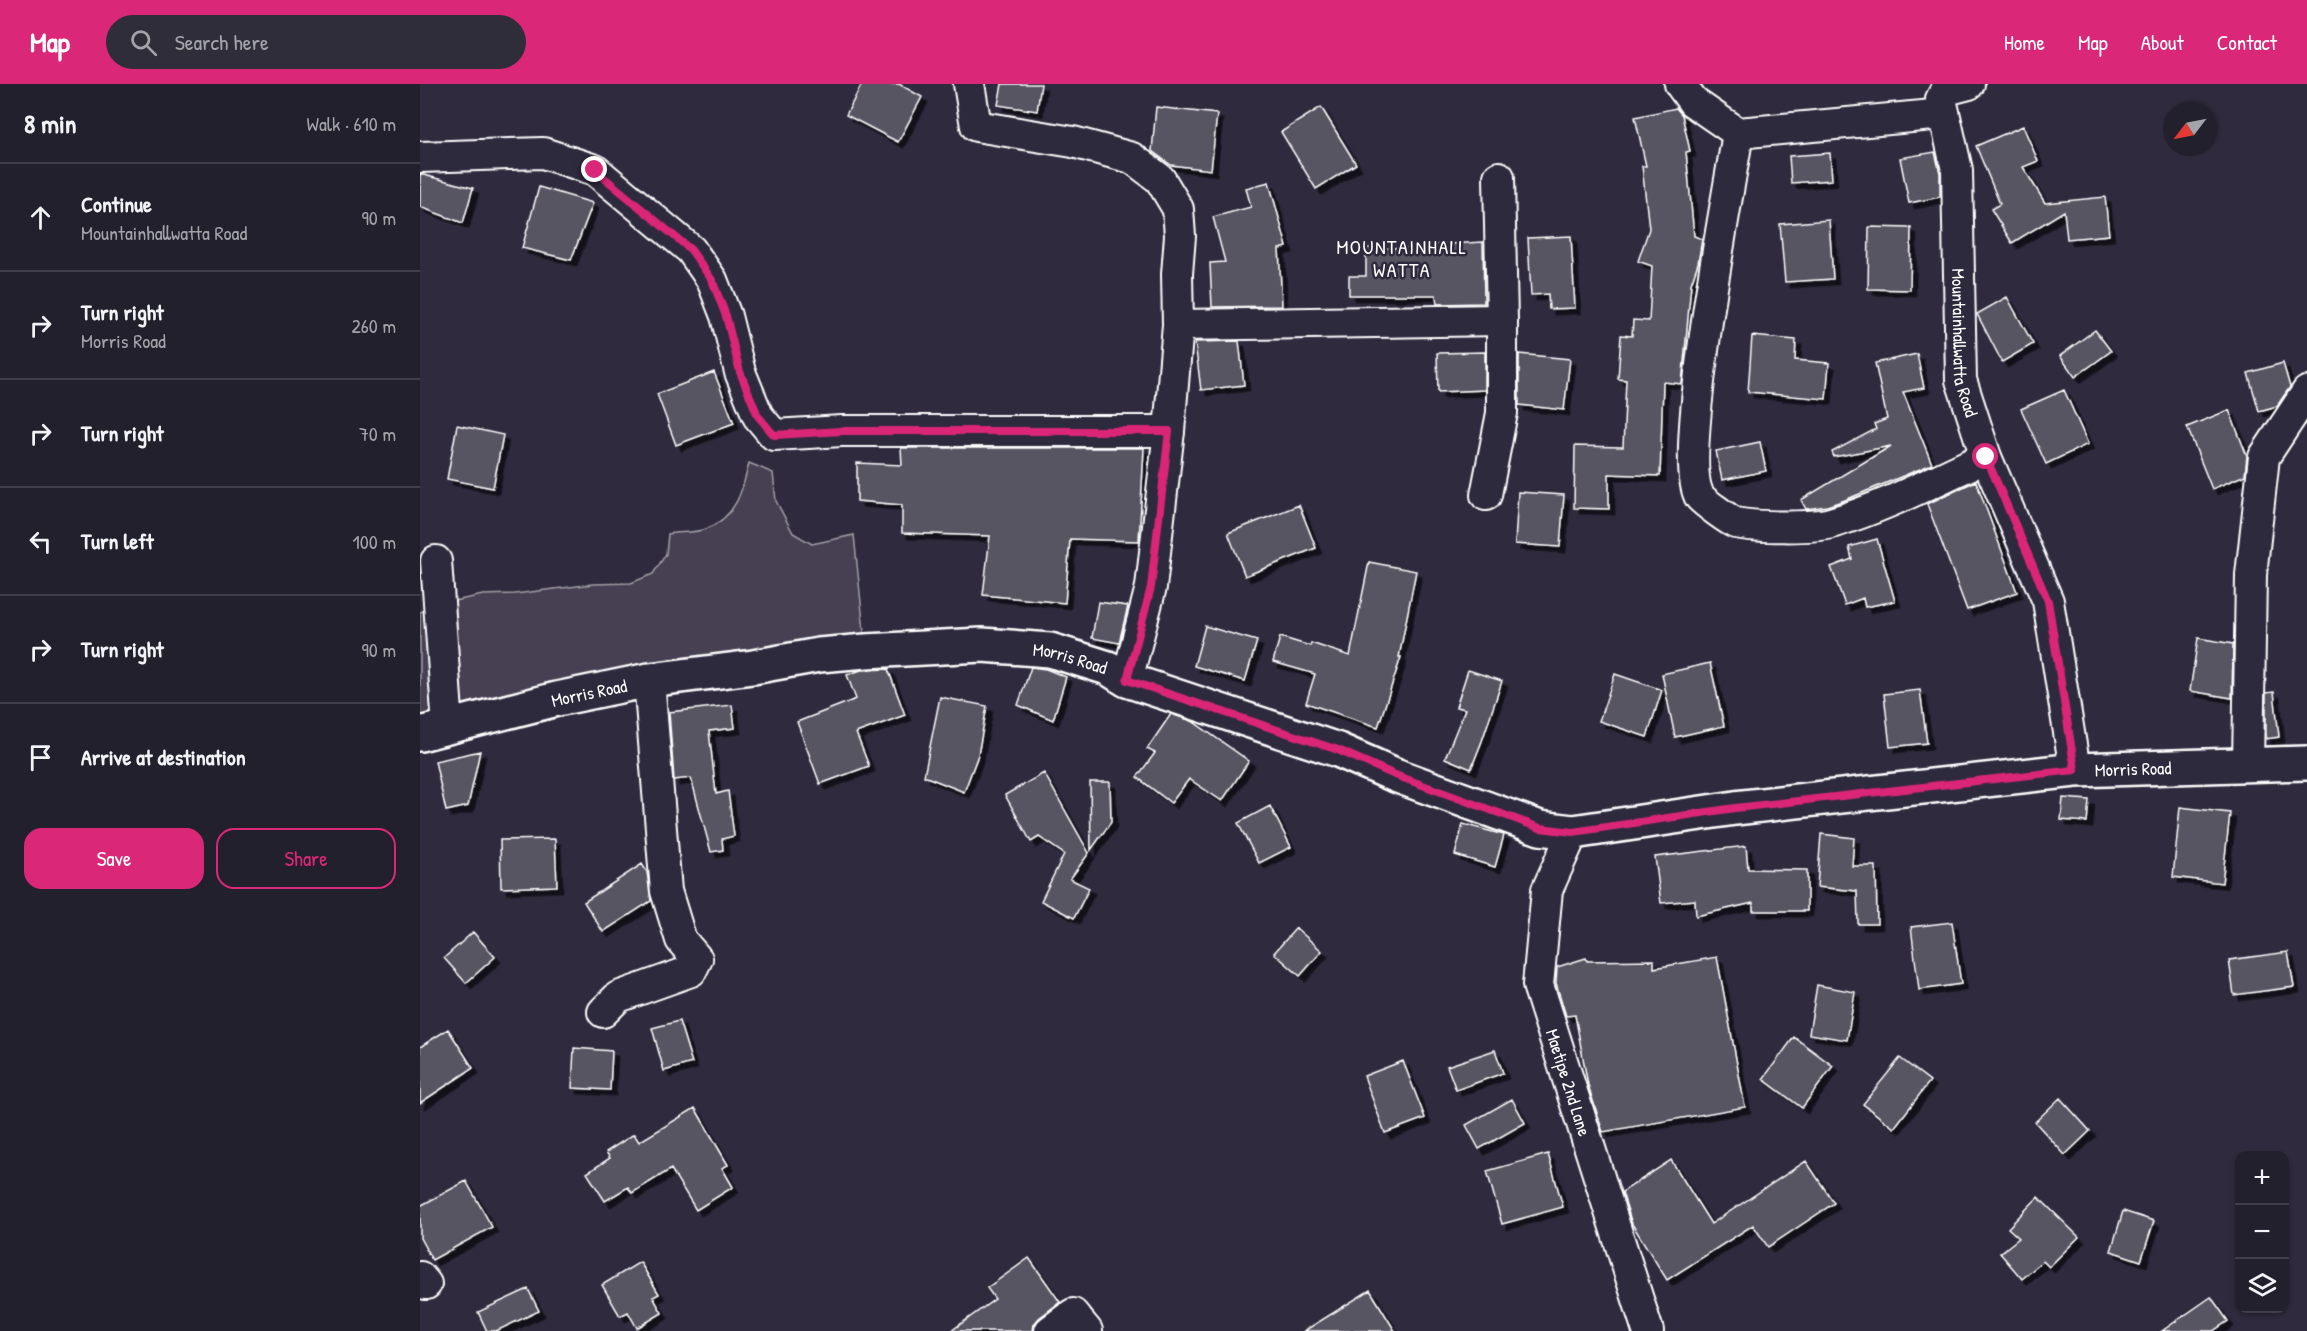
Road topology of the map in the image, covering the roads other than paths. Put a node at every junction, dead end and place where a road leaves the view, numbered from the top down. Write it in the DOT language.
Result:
graph roads {
  1 [pos="969,84"];
  2 [pos="1680,84"];
  3 [pos="1969,84"];
  4 [pos="1944,114"];
  5 [pos="1738,133"];
  6 [pos="420,157"];
  7 [pos="1499,177"];
  8 [pos="1502,320"];
  9 [pos="1178,325"];
  10 [pos="2307,392"];
  11 [pos="1169,431"];
  12 [pos="1986,457"];
  13 [pos="1485,495"];
  14 [pos="436,561"];
  15 [pos="650,680"];
  16 [pos="1127,680"];
  17 [pos="434,731"];
  18 [pos="2307,763"];
  19 [pos="2248,765"];
  20 [pos="2075,770"];
  21 [pos="1573,832"];
  22 [pos="603,1012"];
  23 [pos="1050,1331"];
  24 [pos="1087,1331"];
  25 [pos="1648,1331"];
  1 -- 9 [label="street"];
  2 -- 5 [label="street"];
  3 -- 4 [label="street"];
  4 -- 5 [label="street"];
  4 -- 12 [label="street, Mountainhallwatta Road"];
  5 -- 12 [label="street"];
  6 -- 11 [label="street"];
  7 -- 8 [label="street"];
  8 -- 9 [label="street"];
  8 -- 13 [label="street"];
  9 -- 11 [label="street"];
  10 -- 19 [label="street"];
  11 -- 16 [label="street"];
  12 -- 20 [label="street, Mountainhallwatta Road"];
  14 -- 17 [label="street"];
  15 -- 16 [label="main road, Morris Road"];
  15 -- 17 [label="main road, Morris Road"];
  15 -- 22 [label="street"];
  16 -- 21 [label="main road, Morris Road"];
  18 -- 19 [label="main road, Morris Road"];
  19 -- 20 [label="main road, Morris Road"];
  20 -- 21 [label="main road, Morris Road"];
  21 -- 25 [label="street, Maetipe 2nd Lane"];
  23 -- 24 [label="street"];
}
